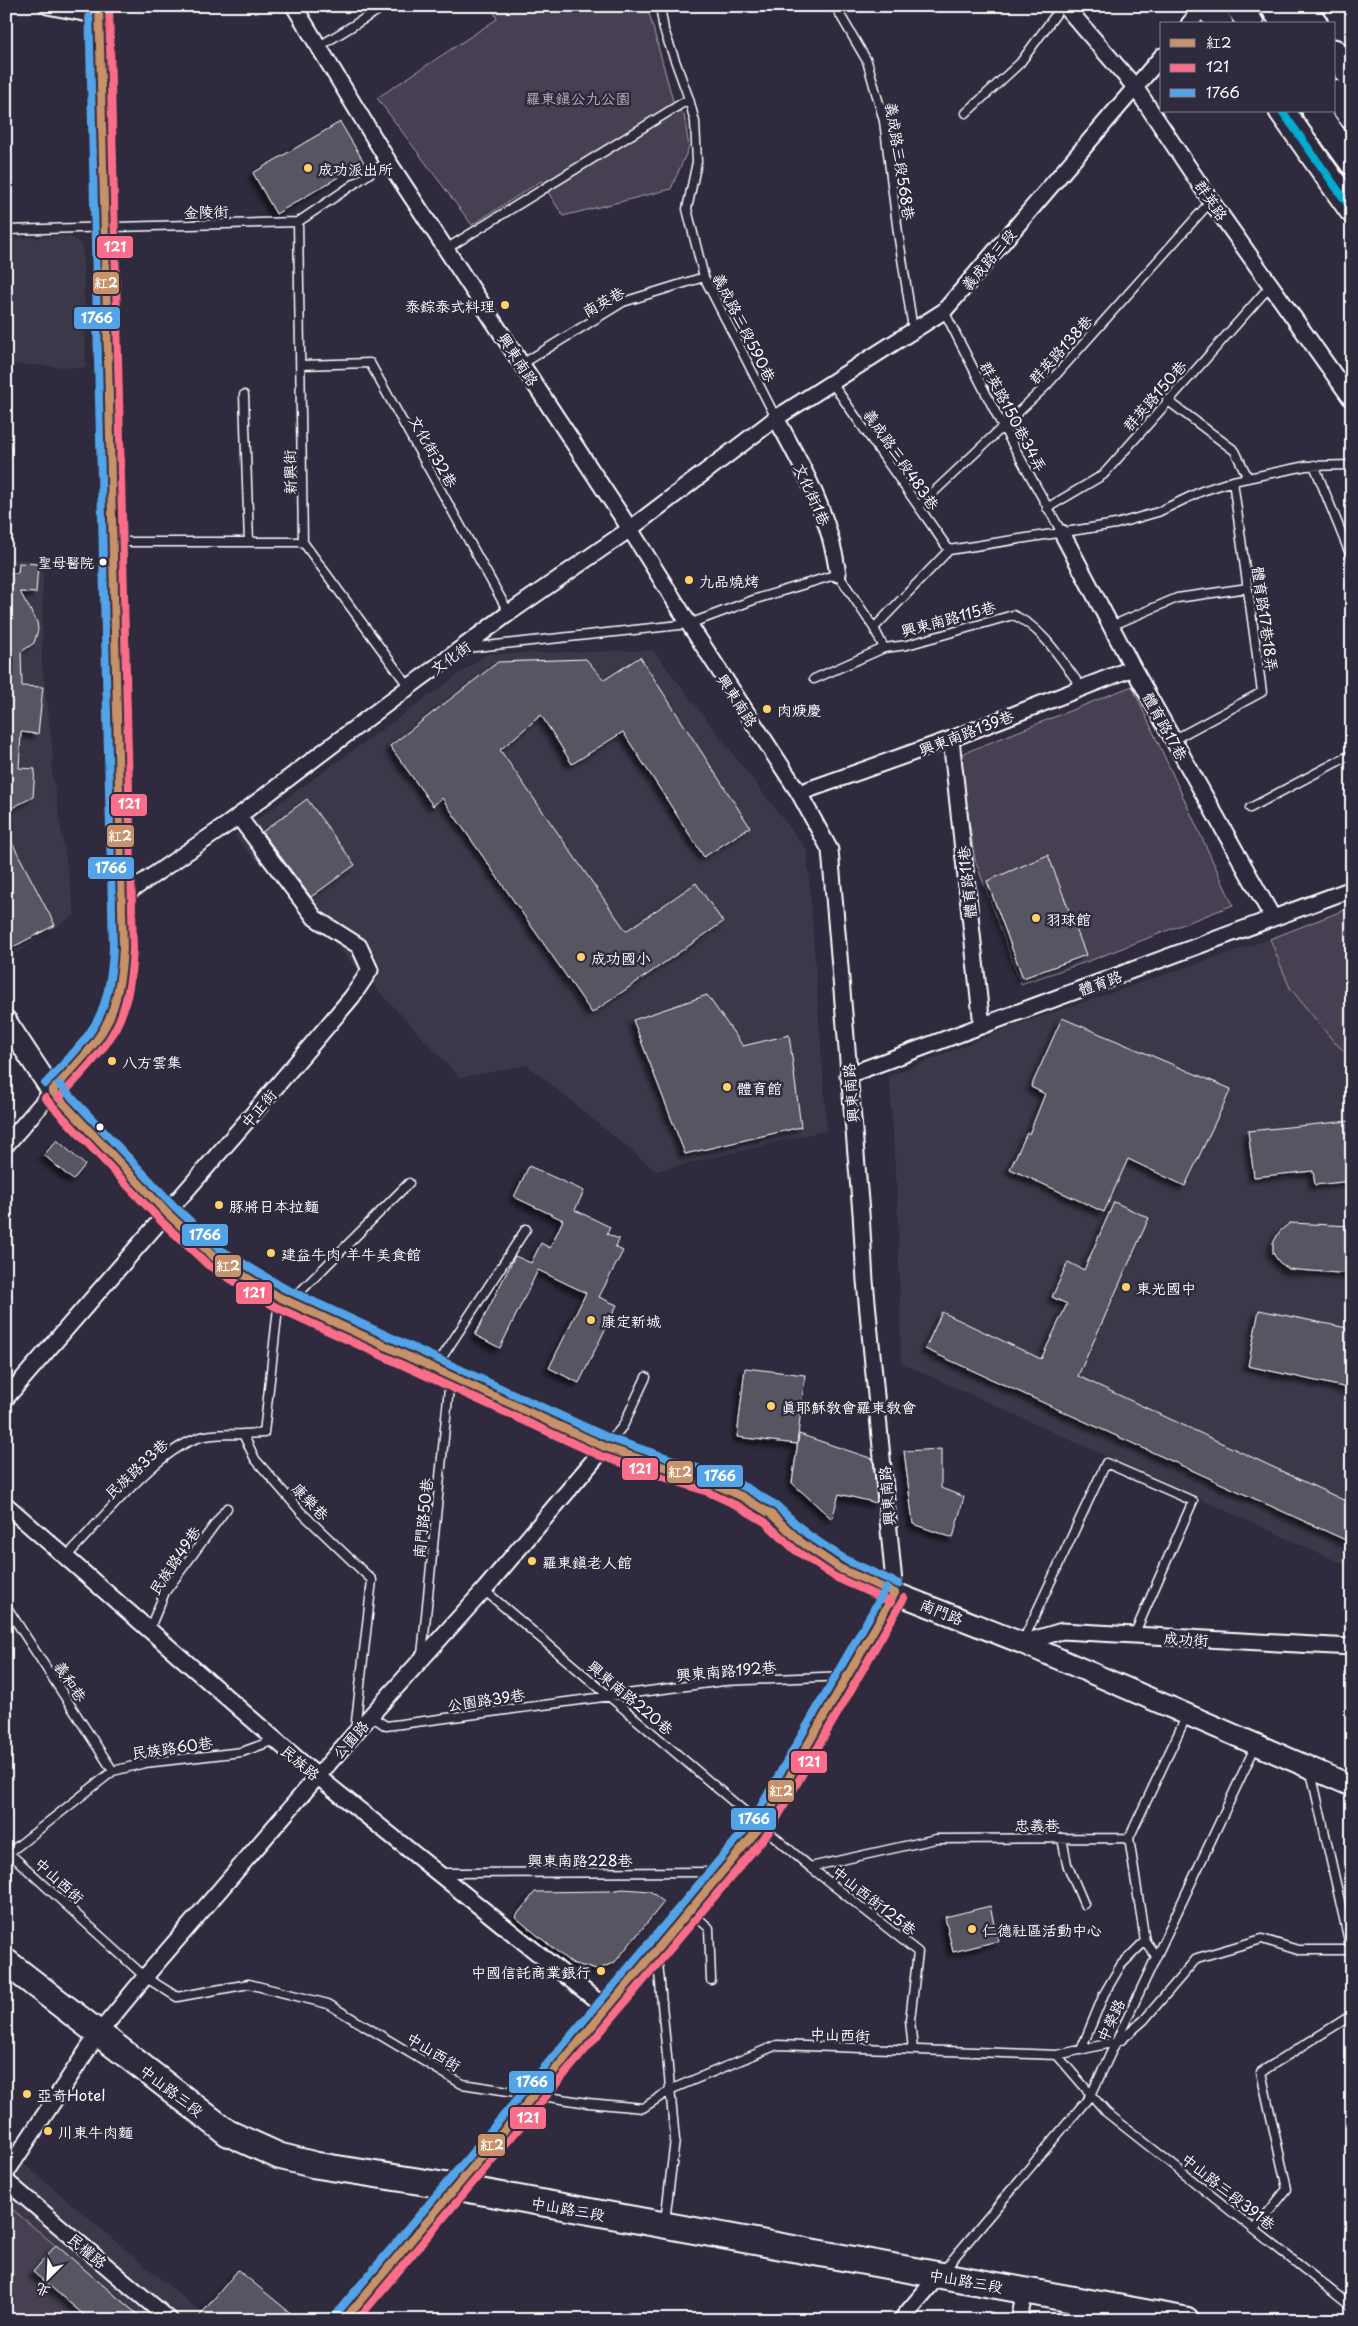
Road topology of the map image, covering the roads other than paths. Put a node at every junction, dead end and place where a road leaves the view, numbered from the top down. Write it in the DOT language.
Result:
graph roads {
  1 [pos="48,6"];
  2 [pos="294,6"];
  3 [pos="385,6"];
  4 [pos="660,6"];
  5 [pos="836,6"];
  6 [pos="1063,6"];
  7 [pos="1206,6"];
  8 [pos="1238,6"];
  9 [pos="1273,6"];
  10 [pos="1302,6"];
  11 [pos="99,11"];
  12 [pos="1191,22"];
  13 [pos="1218,22"];
  14 [pos="1250,22"];
  15 [pos="1284,22"];
  16 [pos="1314,22"];
  17 [pos="318,47"];
  18 [pos="1336,55"];
  19 [pos="1160,58"];
  20 [pos="1352,77"];
  21 [pos="1135,87"];
  22 [pos="1336,96"];
  23 [pos="689,99"];
  24 [pos="1283,112"];
  25 [pos="1316,112"];
  26 [pos="966,114"];
  27 [pos="1352,117"];
  28 [pos="388,161"];
  29 [pos="1352,162"];
  30 [pos="1211,201"];
  31 [pos="1352,210"];
  32 [pos="298,222"];
  33 [pos="107,228"];
  34 [pos="6,230"];
  35 [pos="446,249"];
  36 [pos="704,276"];
  37 [pos="1271,285"];
  38 [pos="944,311"];
  39 [pos="913,329"];
  40 [pos="522,364"];
  41 [pos="301,365"];
  42 [pos="832,383"];
  43 [pos="244,395"];
  44 [pos="1167,400"];
  45 [pos="1352,400"];
  46 [pos="776,418"];
  47 [pos="1003,427"];
  48 [pos="1314,465"];
  49 [pos="1352,466"];
  50 [pos="1248,478"];
  51 [pos="1233,481"];
  52 [pos="919,506"];
  53 [pos="1047,508"];
  54 [pos="630,529"];
  55 [pos="1062,533"];
  56 [pos="114,542"];
  57 [pos="249,542"];
  58 [pos="303,542"];
  59 [pos="949,550"];
  60 [pos="1352,559"];
  61 [pos="838,574"];
  62 [pos="1248,588"];
  63 [pos="509,613"];
  64 [pos="689,624"];
  65 [pos="1111,626"];
  66 [pos="874,628"];
  67 [pos="464,648"];
  68 [pos="884,648"];
  69 [pos="1133,668"];
  70 [pos="814,678"];
  71 [pos="409,687"];
  72 [pos="1082,688"];
  73 [pos="951,739"];
  74 [pos="1174,740"];
  75 [pos="1352,754"];
  76 [pos="799,794"];
  77 [pos="1250,808"];
  78 [pos="238,816"];
  79 [pos="1352,889"];
  80 [pos="124,896"];
  81 [pos="1273,918"];
  82 [pos="6,1021"];
  83 [pos="982,1026"];
  84 [pos="848,1075"];
  85 [pos="52,1091"];
  86 [pos="6,1145"];
  87 [pos="409,1183"];
  88 [pos="167,1213"];
  89 [pos="526,1230"];
  90 [pos="284,1299"];
  91 [pos="443,1372"];
  92 [pos="646,1377"];
  93 [pos="6,1398"];
  94 [pos="244,1434"];
  95 [pos="605,1447"];
  96 [pos="6,1505"];
  97 [pos="227,1508"];
  98 [pos="65,1558"];
  99 [pos="484,1590"];
  100 [pos="895,1593"];
  101 [pos="6,1606"];
  102 [pos="148,1630"];
  103 [pos="1134,1636"];
  104 [pos="1022,1643"];
  105 [pos="1352,1647"];
  106 [pos="421,1662"];
  107 [pos="846,1676"];
  108 [pos="608,1696"];
  109 [pos="1188,1714"];
  110 [pos="371,1716"];
  111 [pos="355,1733"];
  112 [pos="275,1740"];
  113 [pos="1257,1744"];
  114 [pos="1310,1766"];
  115 [pos="113,1771"];
  116 [pos="318,1776"];
  117 [pos="1352,1786"];
  118 [pos="761,1826"];
  119 [pos="1062,1838"];
  120 [pos="1129,1838"];
  121 [pos="8,1852"];
  122 [pos="810,1867"];
  123 [pos="721,1872"];
  124 [pos="438,1873"];
  125 [pos="1084,1904"];
  126 [pos="689,1910"];
  127 [pos="1145,1941"];
  128 [pos="656,1948"];
  129 [pos="1351,1950"];
  130 [pos="1156,1956"];
  131 [pos="6,1962"];
  132 [pos="145,1977"];
  133 [pos="711,1980"];
  134 [pos="606,2008"];
  135 [pos="1352,2015"];
  136 [pos="98,2034"];
  137 [pos="1114,2043"];
  138 [pos="913,2050"];
  139 [pos="1081,2050"];
  140 [pos="1057,2056"];
  141 [pos="672,2089"];
  142 [pos="532,2095"];
  143 [pos="1091,2095"];
  144 [pos="6,2173"];
  145 [pos="6,2181"];
  146 [pos="455,2187"];
  147 [pos="664,2225"];
  148 [pos="1255,2229"];
  149 [pos="939,2275"];
  150 [pos="1025,2290"];
  151 [pos="1352,2307"];
  152 [pos="170,2320"];
  153 [pos="344,2320"];
  154 [pos="901,2320"];
  155 [pos="1019,2320"];
  156 [pos="1186,2320"];
  1 -- 11 [label="street"];
  2 -- 17 [label="street, 興東南路"];
  3 -- 17 [label="lane"];
  4 -- 23 [label="lane, 義成路三段590巷"];
  5 -- 39 [label="lane, 義成路三段568巷"];
  6 -- 21 [label="street, 群英路"];
  6 -- 26 [label="lane"];
  7 -- 12 [label="street"];
  7 -- 13 [label="main road"];
  8 -- 14 [label="main road"];
  9 -- 15 [label="main road"];
  10 -- 16 [label="main road"];
  11 -- 33 [label="street"];
  17 -- 28 [label="street, 興東南路"];
  18 -- 20 [label="main road"];
  19 -- 21 [label="street, 義成路三段"];
  21 -- 30 [label="street, 群英路"];
  21 -- 38 [label="street, 義成路三段"];
  22 -- 27 [label="main road"];
  23 -- 35 [label="lane"];
  23 -- 36 [label="lane, 義成路三段590巷"];
  24 -- 31 [label="main road"];
  25 -- 29 [label="main road"];
  28 -- 32 [label="lane"];
  28 -- 35 [label="street, 興東南路"];
  30 -- 37 [label="street, 群英路"];
  30 -- 47 [label="lane, 群英路138巷"];
  32 -- 33 [label="lane, 金陵街"];
  32 -- 41 [label="lane, 新興街"];
  33 -- 34 [label="lane, 金陵街"];
  33 -- 56 [label="street"];
  35 -- 40 [label="street, 興東南路"];
  36 -- 40 [label="lane, 南英巷"];
  36 -- 46 [label="lane, 義成路三段590巷"];
  37 -- 44 [label="lane, 群英路150巷"];
  37 -- 45 [label="street, 群英路"];
  38 -- 39 [label="street, 義成路三段"];
  38 -- 47 [label="lane, 群英路150巷34弄"];
  39 -- 42 [label="street, 義成路三段"];
  40 -- 54 [label="street, 興東南路"];
  41 -- 58 [label="lane, 新興街"];
  41 -- 63 [label="lane, 文化街32巷"];
  42 -- 46 [label="street, 義成路三段"];
  42 -- 52 [label="lane, 義成路三段483巷"];
  43 -- 57 [label="lane"];
  44 -- 50 [label="lane"];
  44 -- 53 [label="lane, 群英路150巷"];
  46 -- 54 [label="street, 文化街"];
  46 -- 61 [label="street, 文化街1巷"];
  47 -- 52 [label="lane, 群英路138巷"];
  47 -- 53 [label="lane, 群英路150巷34弄"];
  48 -- 49 [label="lane"];
  48 -- 50 [label="lane"];
  48 -- 60 [label="lane"];
  50 -- 51 [label="lane"];
  51 -- 55 [label="lane"];
  51 -- 62 [label="lane, 體育路17巷18弄"];
  52 -- 59 [label="lane, 義成路三段483巷"];
  53 -- 55 [label="lane, 群英路150巷34弄"];
  54 -- 63 [label="street, 文化街"];
  54 -- 64 [label="street, 興東南路"];
  55 -- 59 [label="lane"];
  55 -- 65 [label="street, 體育路17巷"];
  56 -- 57 [label="lane"];
  56 -- 80 [label="street"];
  57 -- 58 [label="lane"];
  58 -- 71 [label="lane"];
  59 -- 66 [label="lane"];
  61 -- 64 [label="lane"];
  61 -- 66 [label="lane, 興東南路115巷"];
  62 -- 65 [label="lane"];
  62 -- 74 [label="lane, 體育路17巷18弄"];
  63 -- 67 [label="street, 文化街"];
  64 -- 67 [label="lane"];
  64 -- 76 [label="street, 興東南路"];
  65 -- 69 [label="street, 體育路17巷"];
  66 -- 68 [label="lane, 興東南路115巷"];
  67 -- 71 [label="street, 文化街"];
  68 -- 70 [label="lane"];
  68 -- 72 [label="lane, 興東南路115巷"];
  69 -- 72 [label="street, 興東南路139巷"];
  69 -- 74 [label="street, 體育路17巷"];
  71 -- 78 [label="street, 文化街"];
  72 -- 73 [label="street, 興東南路139巷"];
  73 -- 76 [label="street, 興東南路139巷"];
  73 -- 83 [label="street, 體育路11巷"];
  74 -- 81 [label="street, 體育路17巷"];
  75 -- 77 [label="lane"];
  76 -- 84 [label="street, 興東南路"];
  78 -- 80 [label="street, 文化街"];
  78 -- 88 [label="street, 中正街"];
  79 -- 81 [label="street, 體育路"];
  80 -- 85 [label="street"];
  81 -- 83 [label="street, 體育路"];
  82 -- 85 [label="street, 南門路"];
  83 -- 84 [label="street, 體育路"];
  84 -- 100 [label="street, 興東南路"];
  85 -- 86 [label="street"];
  85 -- 88 [label="street, 南門路"];
  87 -- 90 [label="lane"];
  88 -- 90 [label="street, 南門路"];
  88 -- 93 [label="street, 中正街"];
  89 -- 91 [label="lane"];
  90 -- 91 [label="street, 南門路"];
  90 -- 94 [label="lane"];
  91 -- 95 [label="street, 南門路"];
  91 -- 106 [label="lane, 南門路50巷"];
  92 -- 95 [label="lane"];
  94 -- 98 [label="lane, 民族路33巷"];
  94 -- 111 [label="lane, 康樂巷"];
  95 -- 99 [label="street, 公園路"];
  95 -- 100 [label="street, 南門路"];
  96 -- 98 [label="street, 民族路"];
  97 -- 102 [label="lane, 民族路49巷"];
  98 -- 102 [label="street, 民族路"];
  99 -- 106 [label="street, 公園路"];
  99 -- 108 [label="lane, 興東南路220巷"];
  100 -- 104 [label="street, 南門路"];
  100 -- 107 [label="street"];
  101 -- 115 [label="lane, 義和巷"];
  102 -- 112 [label="street, 民族路"];
  103 -- 104 [label="street, 成功街"];
  103 -- 104 [label="lane"];
  103 -- 105 [label="street, 成功街"];
  104 -- 109 [label="street, 南門路"];
  106 -- 110 [label="street, 公園路"];
  107 -- 108 [label="lane, 興東南路192巷"];
  107 -- 118 [label="street"];
  108 -- 110 [label="lane, 公園路39巷"];
  108 -- 118 [label="lane, 興東南路220巷"];
  109 -- 113 [label="street, 南門路"];
  109 -- 120 [label="lane"];
  110 -- 111 [label="street, 公園路"];
  111 -- 116 [label="street, 公園路"];
  112 -- 115 [label="lane, 民族路60巷"];
  112 -- 116 [label="street, 民族路"];
  113 -- 114 [label="street, 南門路"];
  113 -- 130 [label="lane, 中榮路"];
  114 -- 117 [label="street, 南門路"];
  114 -- 129 [label="lane"];
  115 -- 121 [label="lane, 民族路60巷"];
  116 -- 124 [label="street, 民族路"];
  116 -- 132 [label="street, 公園路"];
  118 -- 122 [label="lane, 中山西街125巷"];
  118 -- 123 [label="street"];
  119 -- 120 [label="lane, 忠義巷"];
  119 -- 122 [label="lane, 忠義巷"];
  119 -- 125 [label="lane"];
  120 -- 127 [label="lane"];
  121 -- 132 [label="lane, 中山西街"];
  122 -- 138 [label="lane, 中山西街125巷"];
  123 -- 124 [label="lane, 興東南路228巷"];
  123 -- 126 [label="street"];
  124 -- 134 [label="street, 民族路"];
  126 -- 128 [label="street"];
  126 -- 133 [label="lane"];
  127 -- 130 [label="lane"];
  127 -- 139 [label="lane"];
  128 -- 134 [label="street"];
  128 -- 141 [label="lane"];
  129 -- 137 [label="lane"];
  130 -- 137 [label="lane, 中榮路"];
  131 -- 136 [label="main road, 中山路三段"];
  132 -- 136 [label="street, 公園路"];
  132 -- 142 [label="lane, 中山西街"];
  134 -- 142 [label="street"];
  135 -- 148 [label="lane"];
  136 -- 144 [label="street, 公園路"];
  136 -- 146 [label="main road, 中山路三段"];
  137 -- 139 [label="lane, 中山西街"];
  137 -- 143 [label="lane, 中榮路"];
  138 -- 140 [label="lane, 中山西街"];
  138 -- 141 [label="lane, 中山西街"];
  139 -- 140 [label="lane, 中山西街"];
  140 -- 143 [label="lane"];
  141 -- 142 [label="lane, 中山西街"];
  141 -- 147 [label="lane"];
  142 -- 146 [label="street"];
  143 -- 148 [label="lane, 中山路三段391巷"];
  143 -- 149 [label="lane, 中榮路"];
  145 -- 152 [label="street, 民權路"];
  146 -- 147 [label="main road, 中山路三段"];
  146 -- 153 [label="street"];
  147 -- 149 [label="main road, 中山路三段"];
  148 -- 151 [label="lane, 中山路三段391巷"];
  149 -- 150 [label="main road, 中山路三段"];
  149 -- 154 [label="street"];
  150 -- 155 [label="street"];
  150 -- 156 [label="main road, 中山路三段"];
}
